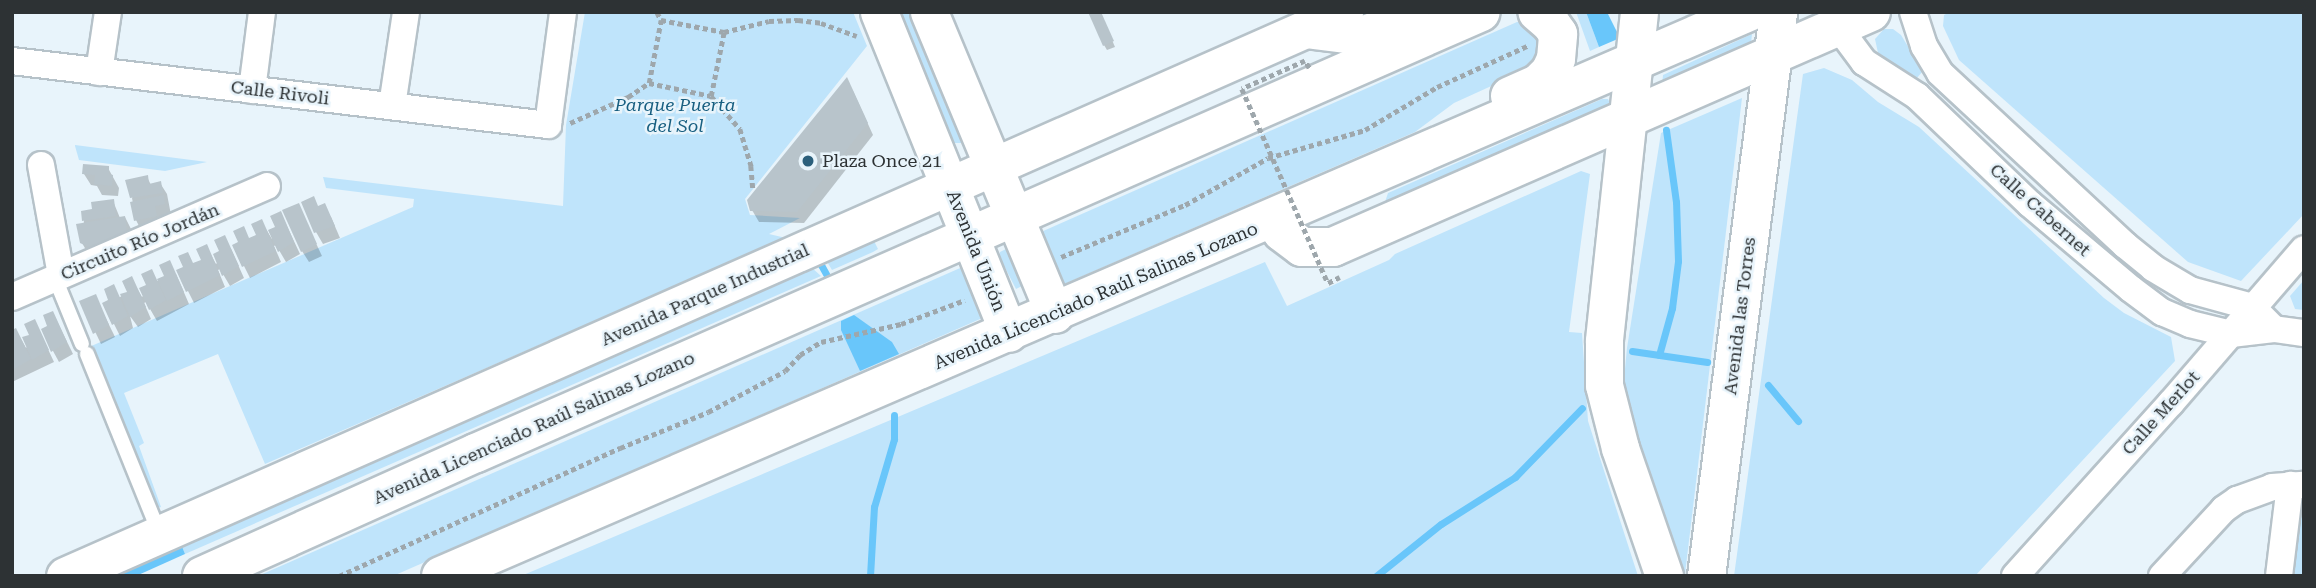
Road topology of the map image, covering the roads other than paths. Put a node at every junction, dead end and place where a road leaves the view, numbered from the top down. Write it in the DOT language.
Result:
graph roads {
  1 [pos="108,12"];
  2 [pos="262,12"];
  3 [pos="406,12"];
  4 [pos="563,12"];
  5 [pos="929,12"];
  6 [pos="1344,12"];
  7 [pos="1639,12"];
  8 [pos="1749,12"];
  9 [pos="1778,12"];
  10 [pos="1913,12"];
  11 [pos="1473,16"];
  12 [pos="1854,20"];
  13 [pos="871,25"];
  14 [pos="1307,29"];
  15 [pos="1532,29"];
  16 [pos="1773,56"];
  17 [pos="1636,60"];
  18 [pos="12,61"];
  19 [pos="99,72"];
  20 [pos="1940,73"];
  21 [pos="252,90"];
  22 [pos="1917,96"];
  23 [pos="392,106"];
  24 [pos="1630,118"];
  25 [pos="1409,161"];
  26 [pos="41,165"];
  27 [pos="995,167"];
  28 [pos="267,186"];
  29 [pos="950,187"];
  30 [pos="1015,216"];
  31 [pos="1274,220"];
  32 [pos="970,235"];
  33 [pos="2304,249"];
  34 [pos="58,276"];
  35 [pos="12,297"];
  36 [pos="2252,307"];
  37 [pos="1055,314"];
  38 [pos="2274,329"];
  39 [pos="1009,333"];
  40 [pos="2304,333"];
  41 [pos="2231,334"];
  42 [pos="2297,485"];
  43 [pos="160,537"];
  44 [pos="65,576"];
  45 [pos="202,576"];
  46 [pos="441,576"];
  47 [pos="1664,576"];
  48 [pos="1706,576"];
  49 [pos="2015,576"];
  50 [pos="2162,576"];
  51 [pos="2279,576"];
  1 -- 19 [label="street"];
  2 -- 21 [label="street"];
  3 -- 23 [label="street"];
  4 -- 23 [label="street, Calle Rivoli"];
  5 -- 27 [label="street"];
  6 -- 14 [label="street, Avenida Parque Industrial"];
  7 -- 17 [label="street"];
  8 -- 17 [label="main road, Avenida Licenciado Raúl Salinas Lozano"];
  9 -- 16 [label="street"];
  10 -- 20 [label="street, Calle Cabernet"];
  11 -- 14 [label="main road"];
  11 -- 30 [label="main road, Avenida Licenciado Raúl Salinas Lozano"];
  12 -- 16 [label="main road"];
  12 -- 22 [label="street, Calle Cabernet"];
  13 -- 29 [label="street, Avenida Unión"];
  14 -- 27 [label="street, Avenida Parque Industrial"];
  15 -- 25 [label="main road"];
  16 -- 24 [label="main road"];
  16 -- 48 [label="street, Avenida las Torres"];
  17 -- 24 [label="street"];
  17 -- 25 [label="main road, Avenida Licenciado Raúl Salinas Lozano"];
  18 -- 19 [label="street, Calle Rivoli"];
  19 -- 21 [label="street, Calle Rivoli"];
  20 -- 22 [label="street"];
  20 -- 36 [label="street, Calle Cabernet"];
  21 -- 23 [label="street, Calle Rivoli"];
  22 -- 41 [label="street, Calle Cabernet"];
  24 -- 31 [label="main road"];
  24 -- 47 [label="street"];
  25 -- 31 [label="main road, Avenida Licenciado Raúl Salinas Lozano"];
  26 -- 34 [label="street"];
  27 -- 29 [label="street, Avenida Parque Industrial"];
  27 -- 30 [label="street"];
  28 -- 34 [label="street, Circuito Río Jordán"];
  29 -- 32 [label="street, Avenida Unión"];
  29 -- 43 [label="street, Avenida Parque Industrial"];
  30 -- 32 [label="main road, Avenida Licenciado Raúl Salinas Lozano"];
  30 -- 37 [label="street"];
  31 -- 37 [label="main road, Avenida Licenciado Raúl Salinas Lozano"];
  32 -- 39 [label="street, Avenida Unión"];
  32 -- 45 [label="main road, Avenida Licenciado Raúl Salinas Lozano"];
  33 -- 36 [label="street, Calle Merlot"];
  34 -- 35 [label="street, Circuito Río Jordán"];
  34 -- 43 [label="lane"];
  36 -- 38 [label="street, Calle Cabernet"];
  36 -- 41 [label="street, Calle Merlot"];
  37 -- 39 [label="main road, Avenida Licenciado Raúl Salinas Lozano"];
  38 -- 40 [label="street, Calle Cabernet"];
  38 -- 41 [label="street, Calle Cabernet"];
  39 -- 46 [label="main road, Avenida Licenciado Raúl Salinas Lozano"];
  41 -- 49 [label="street, Calle Merlot"];
  42 -- 50 [label="street"];
  42 -- 51 [label="street"];
  43 -- 44 [label="street, Avenida Parque Industrial"];
}
